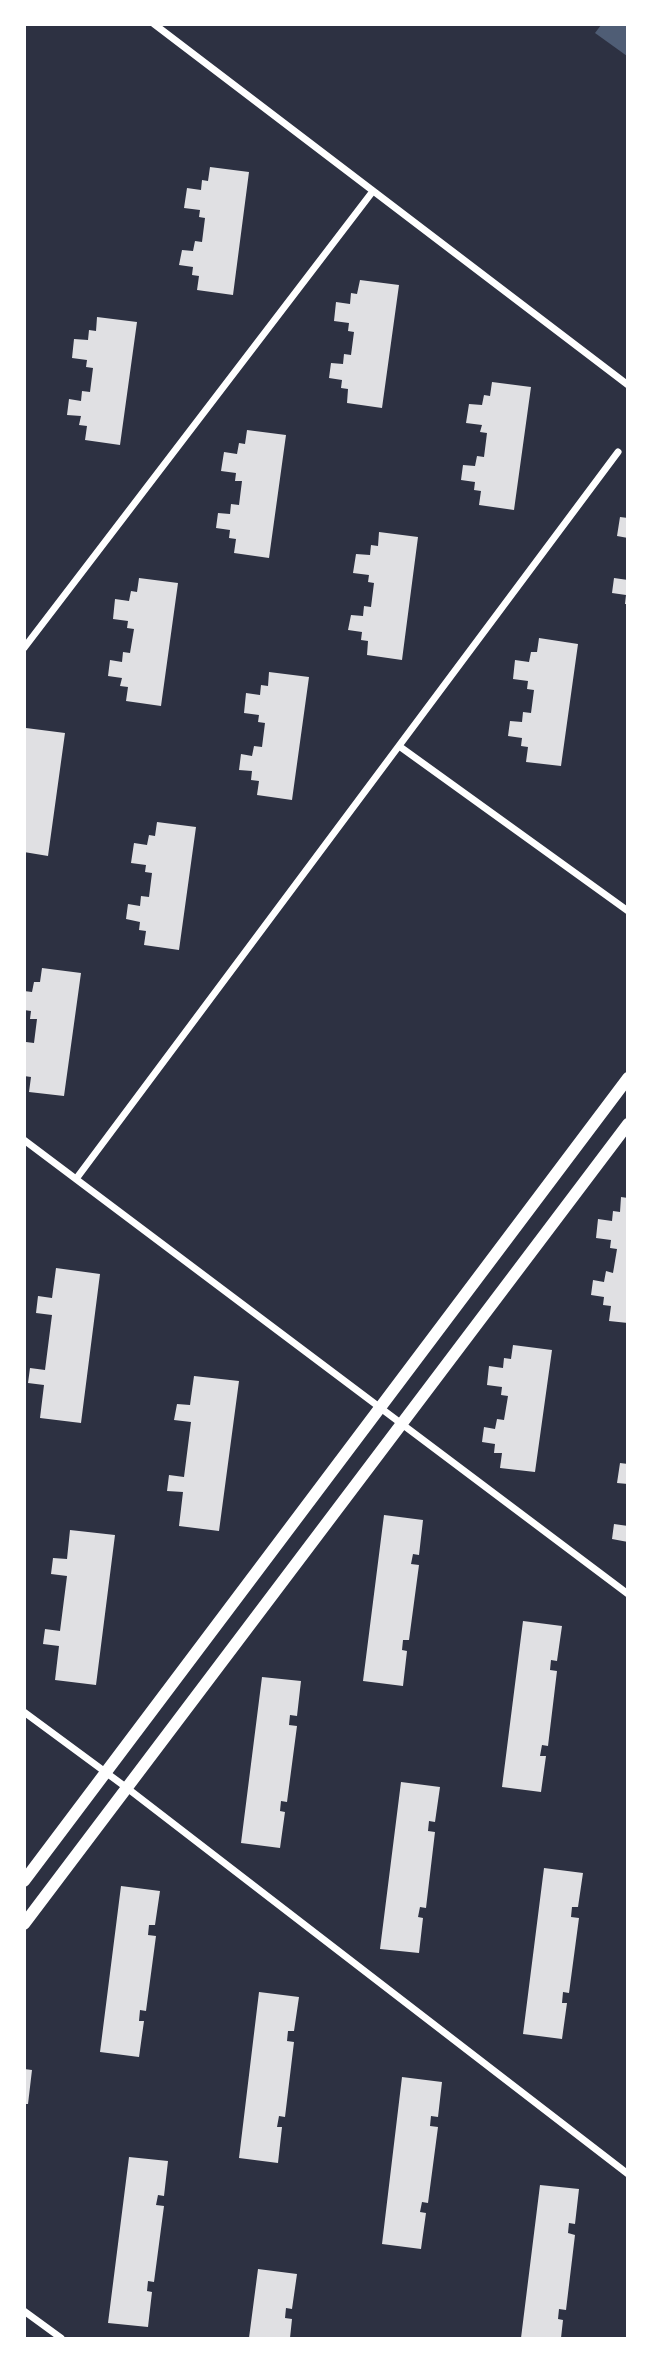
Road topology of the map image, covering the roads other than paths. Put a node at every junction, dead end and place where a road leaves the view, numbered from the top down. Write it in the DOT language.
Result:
graph roads {
  1 [pos="154,24"];
  2 [pos="373,191"];
  3 [pos="628,385"];
  4 [pos="618,452"];
  5 [pos="24,648"];
  6 [pos="399,746"];
  7 [pos="628,911"];
  8 [pos="628,1078"];
  9 [pos="628,1124"];
  10 [pos="24,1140"];
  11 [pos="76,1179"];
  12 [pos="380,1408"];
  13 [pos="401,1424"];
  14 [pos="628,1594"];
  15 [pos="24,1712"];
  16 [pos="106,1772"];
  17 [pos="127,1788"];
  18 [pos="24,1881"];
  19 [pos="24,1924"];
  20 [pos="628,2174"];
  21 [pos="24,2311"];
  22 [pos="61,2339"];
  1 -- 2 [label="street"];
  2 -- 3 [label="street"];
  2 -- 5 [label="street"];
  4 -- 6 [label="street"];
  6 -- 7 [label="street"];
  6 -- 11 [label="street"];
  8 -- 12 [label="street"];
  9 -- 13 [label="street"];
  10 -- 11 [label="street"];
  11 -- 12 [label="street"];
  12 -- 13 [label="street"];
  12 -- 16 [label="street"];
  13 -- 14 [label="street"];
  13 -- 17 [label="street"];
  15 -- 16 [label="street"];
  16 -- 17 [label="street"];
  16 -- 18 [label="street"];
  17 -- 19 [label="street"];
  17 -- 20 [label="street"];
  21 -- 22 [label="street"];
}
